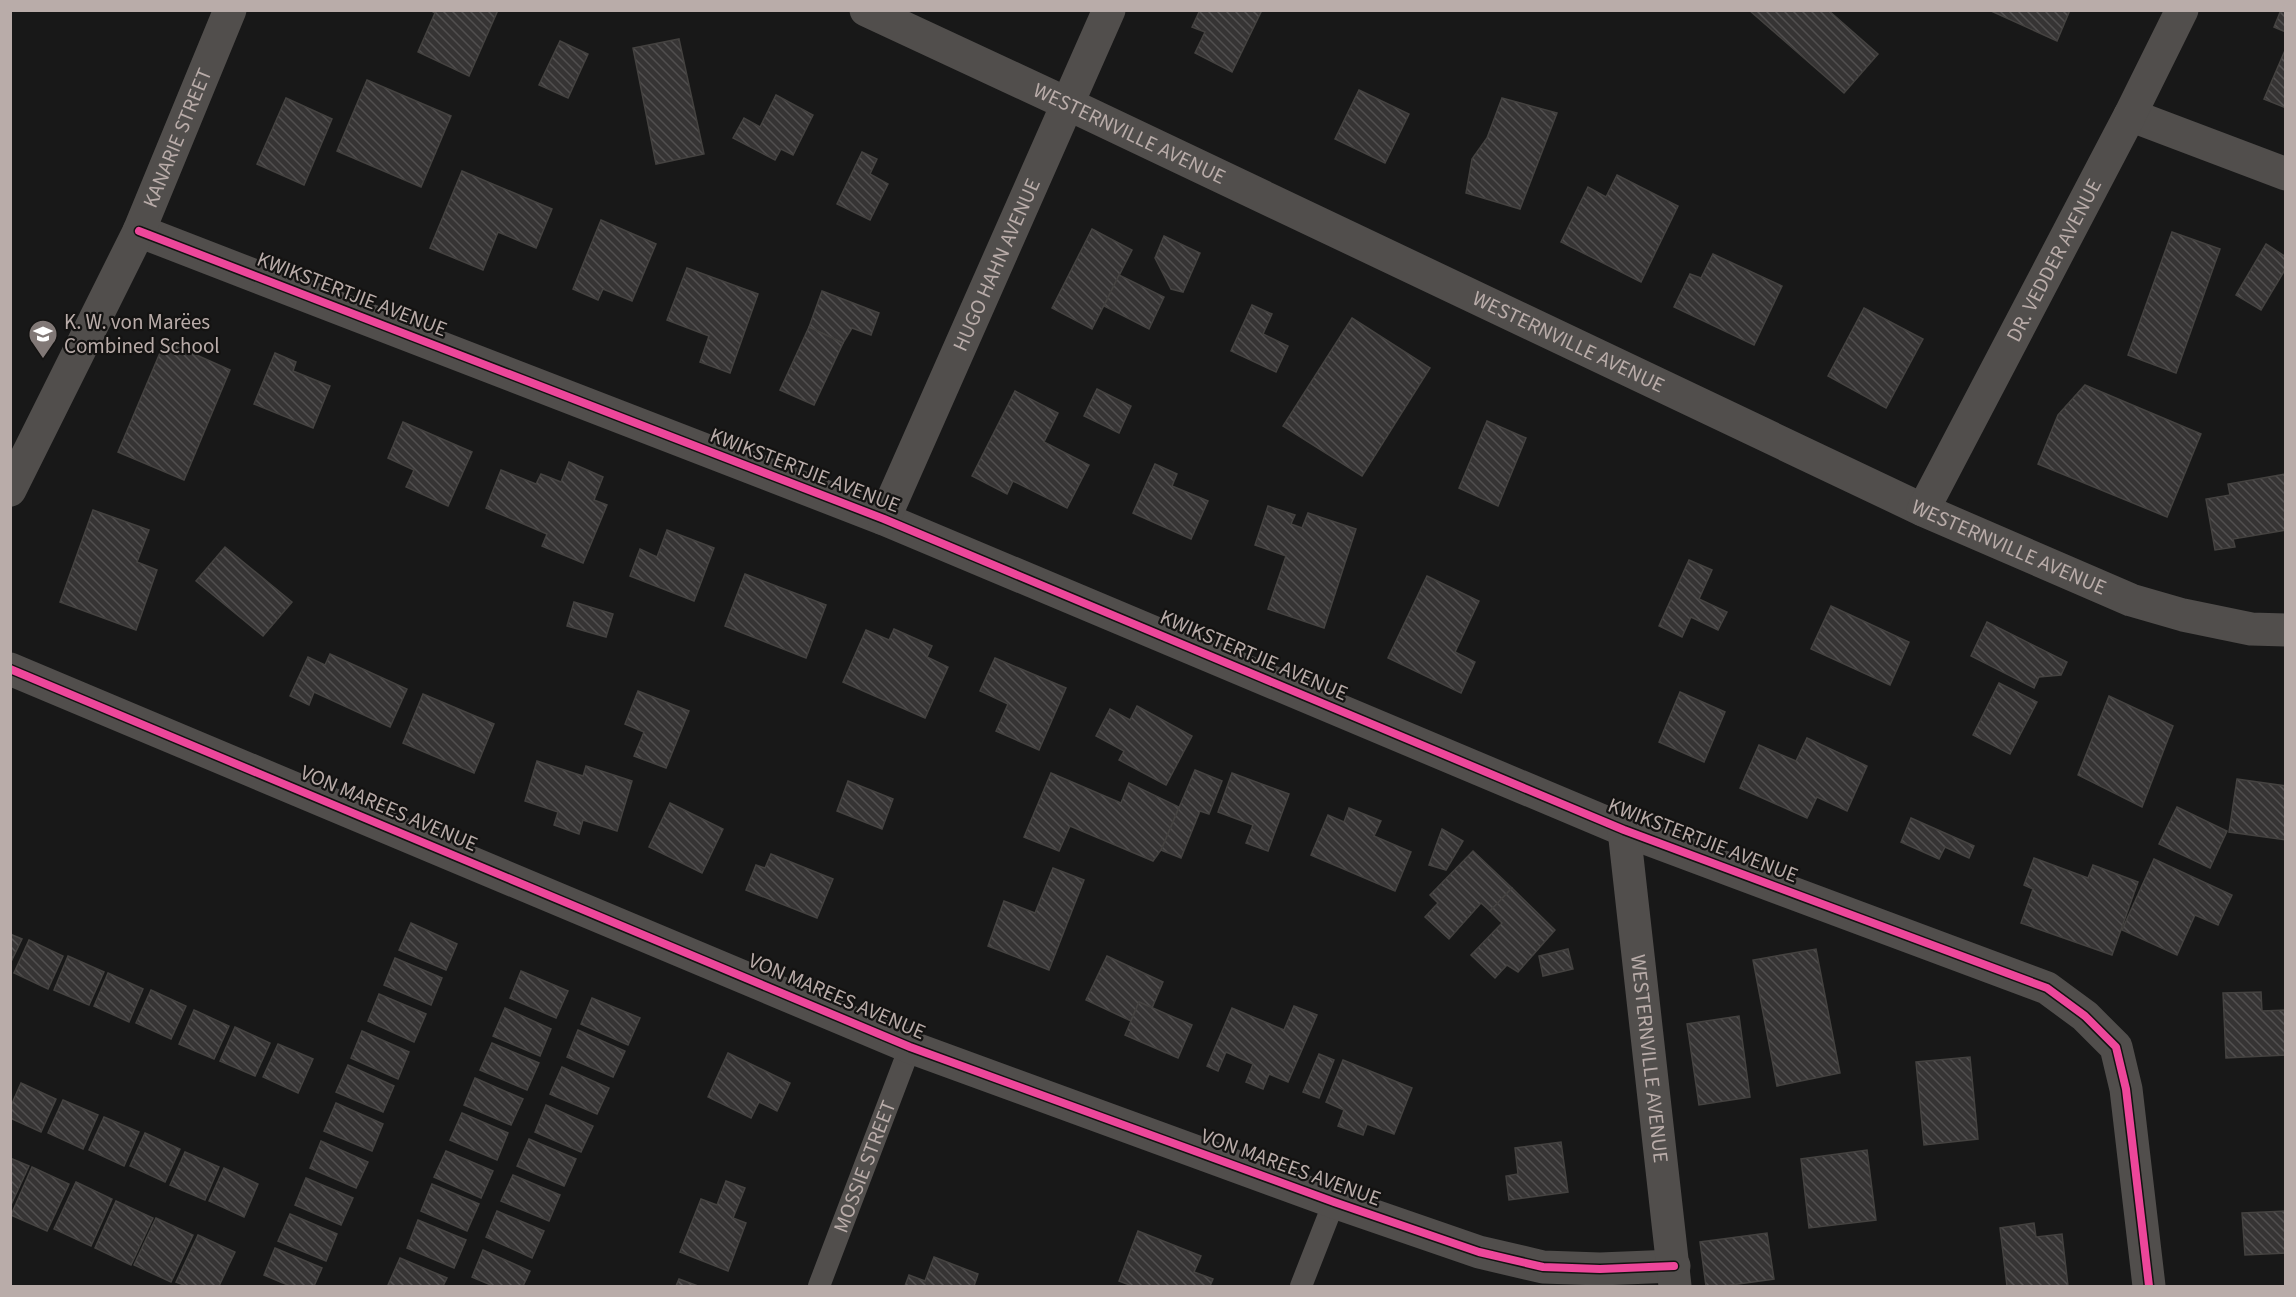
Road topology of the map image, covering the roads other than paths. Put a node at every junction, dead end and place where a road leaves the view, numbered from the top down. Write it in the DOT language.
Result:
graph roads {
  1 [pos="230,10"];
  2 [pos="866,10"];
  3 [pos="1110,10"];
  4 [pos="2182,10"];
  5 [pos="1068,104"];
  6 [pos="2130,115"];
  7 [pos="2286,174"];
  8 [pos="139,231"];
  9 [pos="10,490"];
  10 [pos="1923,510"];
  11 [pos="884,519"];
  12 [pos="2286,630"];
  13 [pos="10,669"];
  14 [pos="1624,830"];
  15 [pos="910,1047"];
  16 [pos="1334,1202"];
  17 [pos="1675,1276"];
  18 [pos="819,1287"];
  19 [pos="1301,1287"];
  20 [pos="2149,1287"];
  1 -- 8 [label="street, KANARIE STREET"];
  2 -- 5 [label="street, WESTERNVILLE AVENUE"];
  3 -- 5 [label="street, HUGO HAHN AVENUE"];
  4 -- 6 [label="street, DR. VEDDER AVENUE"];
  5 -- 10 [label="street, WESTERNVILLE AVENUE"];
  5 -- 11 [label="street, HUGO HAHN AVENUE"];
  6 -- 7 [label="street"];
  6 -- 10 [label="street, DR. VEDDER AVENUE"];
  8 -- 9 [label="street, KANARIE STREET"];
  8 -- 11 [label="street, KWIKSTERTJIE AVENUE"];
  10 -- 12 [label="street, WESTERNVILLE AVENUE"];
  11 -- 14 [label="street, KWIKSTERTJIE AVENUE"];
  13 -- 15 [label="street, VON MAREES AVENUE"];
  14 -- 17 [label="street, WESTERNVILLE AVENUE"];
  14 -- 20 [label="street, KWIKSTERTJIE AVENUE"];
  15 -- 16 [label="street, VON MAREES AVENUE"];
  15 -- 18 [label="lane, MOSSIE STREET"];
  16 -- 17 [label="street, VON MAREES AVENUE"];
  16 -- 19 [label="lane"];
}
